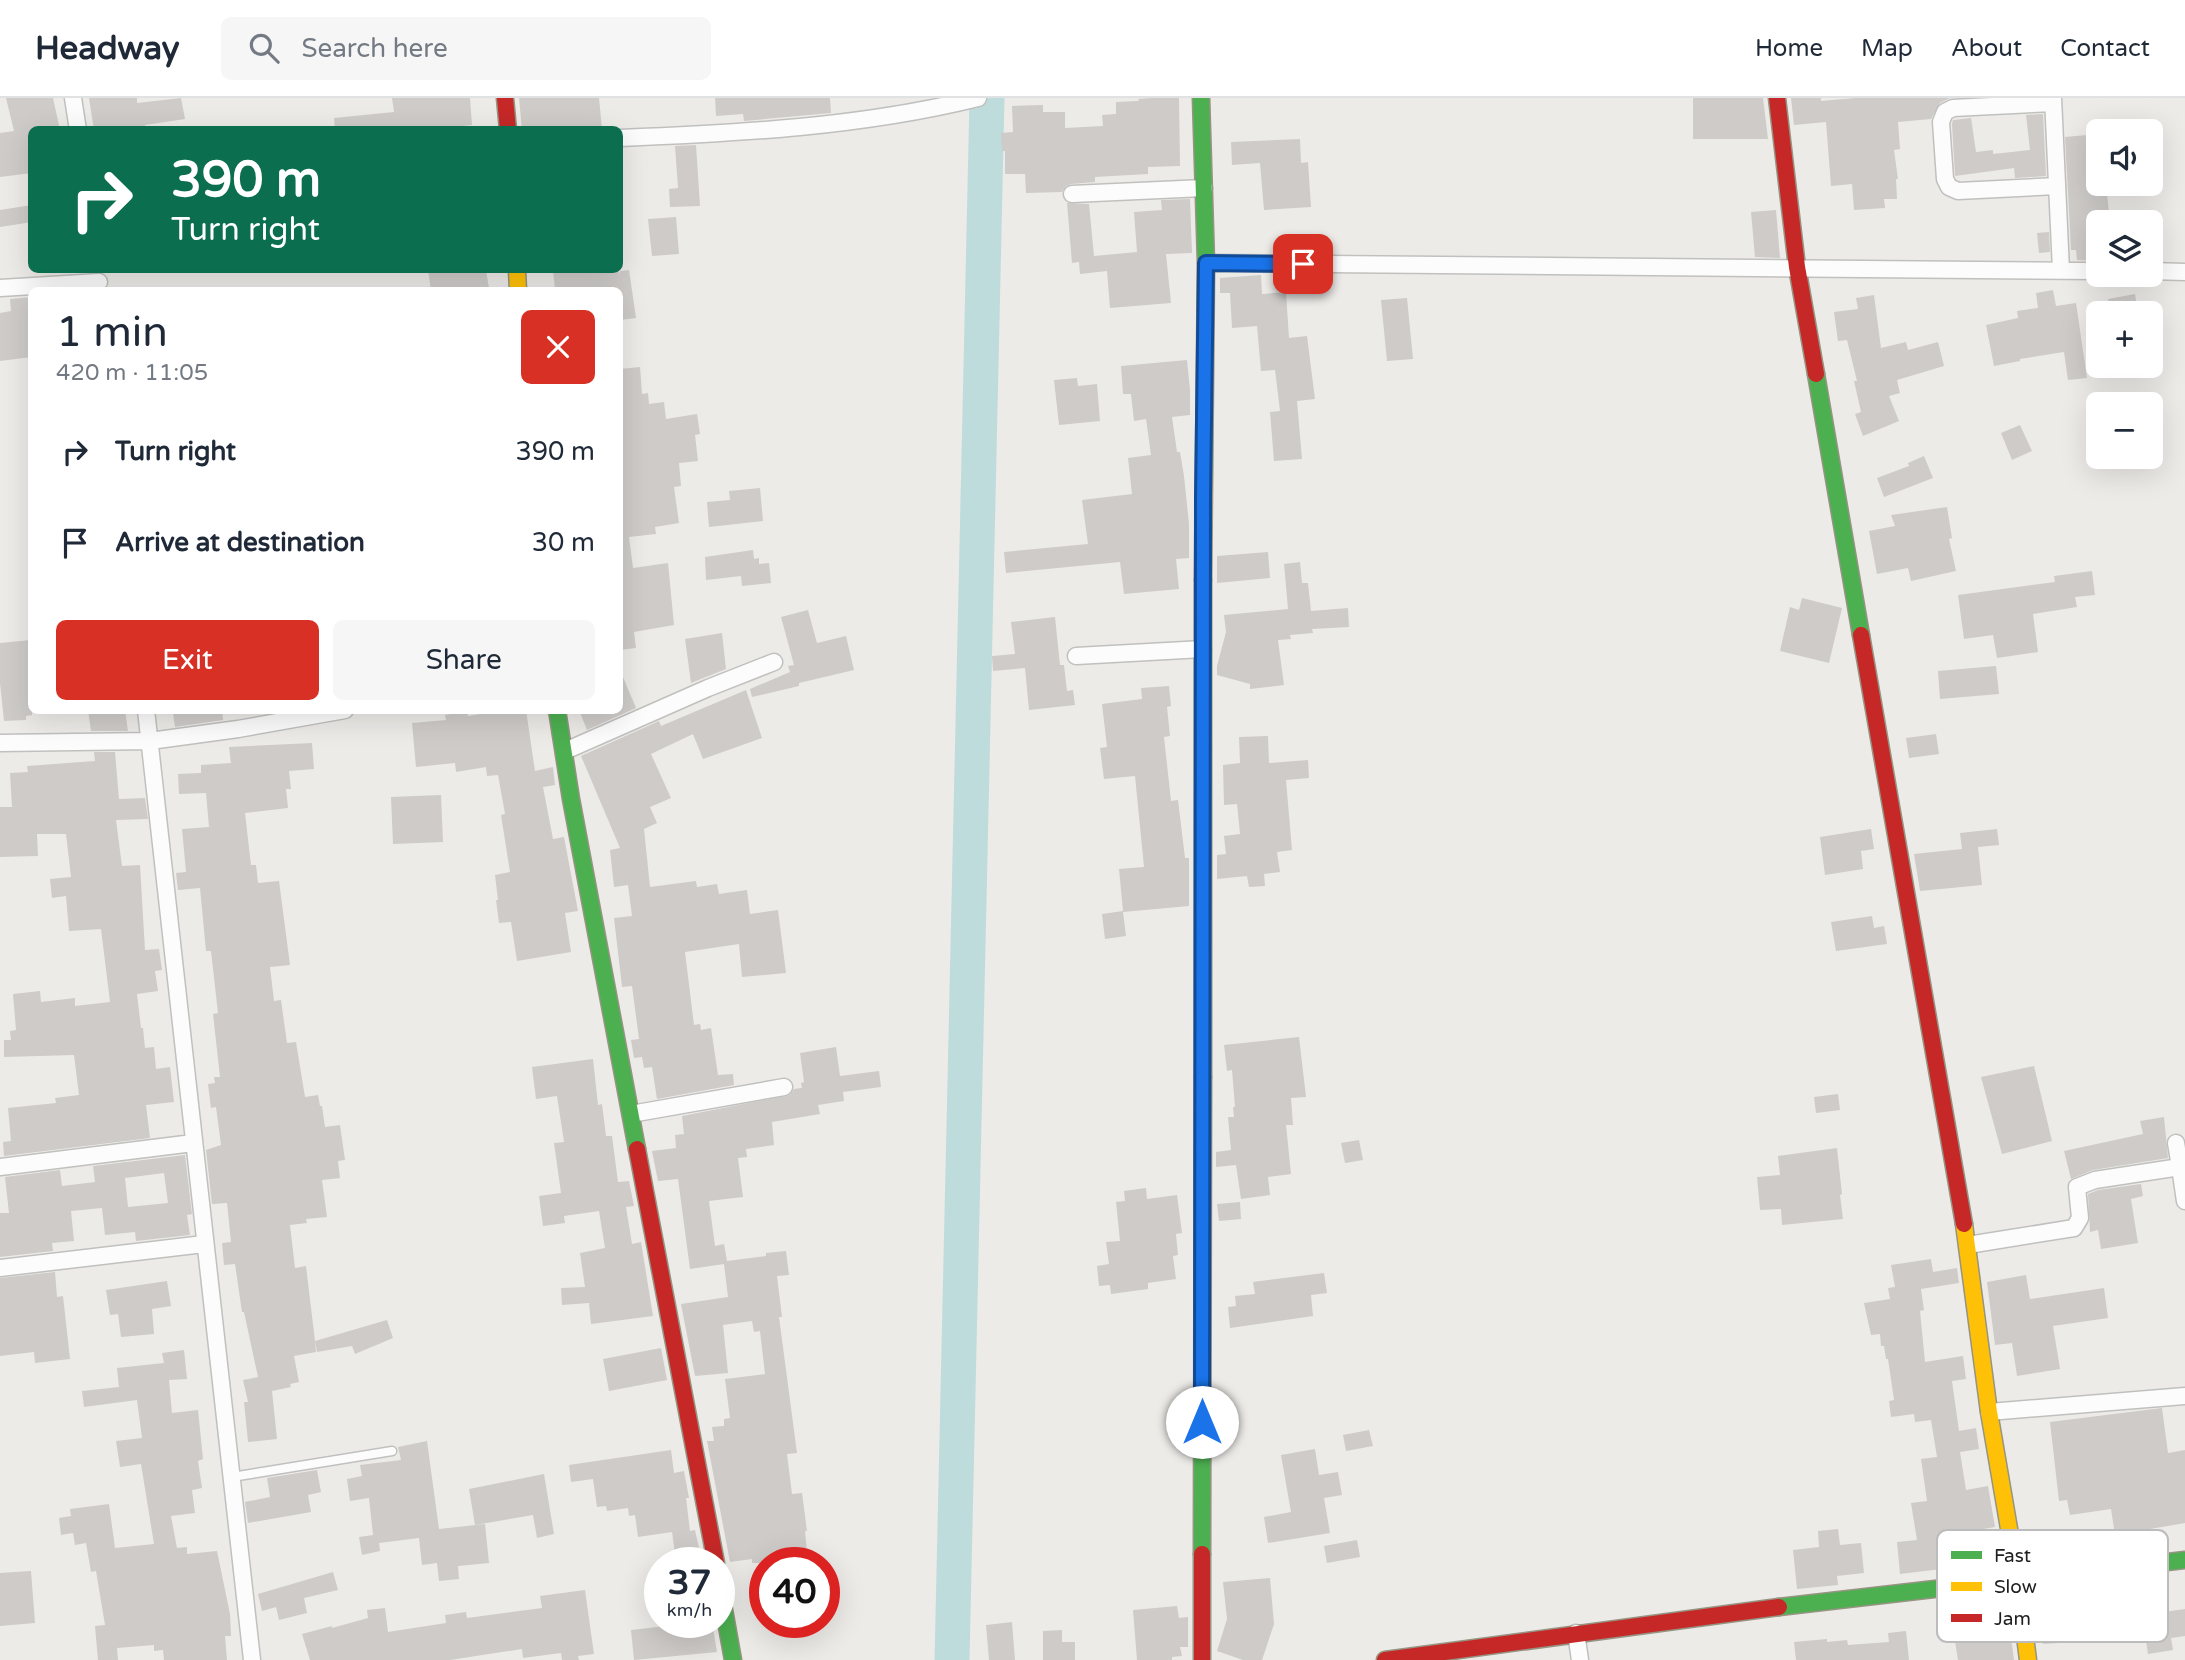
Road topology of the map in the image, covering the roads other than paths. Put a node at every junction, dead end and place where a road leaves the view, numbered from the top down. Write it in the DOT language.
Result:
graph roads {
  1 [pos="74,98"];
  2 [pos="505,98"];
  3 [pos="978,98"];
  4 [pos="1201,98"];
  5 [pos="1777,98"];
  6 [pos="2053,101"];
  7 [pos="78,126"];
  8 [pos="508,126"];
  9 [pos="623,138"];
  10 [pos="2057,186"];
  11 [pos="1204,188"];
  12 [pos="1072,194"];
  13 [pos="1206,263"];
  14 [pos="1797,267"];
  15 [pos="2061,270"];
  16 [pos="2086,271"];
  17 [pos="2163,271"];
  18 [pos="2185,271"];
  19 [pos="98,281"];
  20 [pos="0,288"];
  21 [pos="1203,649"];
  22 [pos="1076,656"];
  23 [pos="774,662"];
  24 [pos="146,714"];
  25 [pos="322,714"];
  26 [pos="558,714"];
  27 [pos="149,741"];
  28 [pos="0,743"];
  29 [pos="565,751"];
  30 [pos="784,1087"];
  31 [pos="631,1114"];
  32 [pos="193,1143"];
  33 [pos="2176,1143"];
  34 [pos="0,1167"];
  35 [pos="2180,1167"];
  36 [pos="2185,1201"];
  37 [pos="204,1244"];
  38 [pos="1968,1245"];
  39 [pos="0,1268"];
  40 [pos="2185,1396"];
  41 [pos="1989,1412"];
  42 [pos="392,1451"];
  43 [pos="232,1477"];
  44 [pos="2009,1530"];
  45 [pos="713,1547"];
  46 [pos="1937,1590"];
  47 [pos="1576,1633"];
  48 [pos="729,1638"];
  49 [pos="2026,1642"];
  50 [pos="252,1660"];
  51 [pos="733,1660"];
  52 [pos="1202,1660"];
  53 [pos="1385,1660"];
  54 [pos="1580,1660"];
  55 [pos="2028,1660"];
  1 -- 7 [label="street"];
  2 -- 8 [label="street"];
  3 -- 9 [label="street"];
  4 -- 11 [label="street"];
  5 -- 14 [label="street"];
  6 -- 10 [label="street"];
  6 -- 10 [label="street"];
  10 -- 15 [label="street"];
  11 -- 12 [label="street"];
  11 -- 13 [label="street"];
  13 -- 14 [label="street"];
  13 -- 21 [label="street"];
  14 -- 15 [label="street"];
  14 -- 38 [label="street"];
  15 -- 16 [label="street"];
  17 -- 18 [label="street"];
  19 -- 20 [label="street"];
  21 -- 22 [label="street"];
  21 -- 52 [label="street"];
  23 -- 29 [label="street"];
  24 -- 27 [label="street"];
  25 -- 27 [label="street"];
  26 -- 29 [label="street"];
  27 -- 28 [label="street"];
  27 -- 32 [label="street"];
  29 -- 31 [label="street"];
  30 -- 31 [label="street"];
  31 -- 45 [label="street"];
  32 -- 34 [label="street"];
  32 -- 37 [label="street"];
  33 -- 35 [label="street"];
  35 -- 36 [label="street"];
  35 -- 38 [label="street"];
  37 -- 39 [label="street"];
  37 -- 43 [label="street"];
  38 -- 41 [label="street"];
  40 -- 41 [label="street"];
  41 -- 44 [label="street"];
  42 -- 43 [label="lane"];
  43 -- 50 [label="street"];
  46 -- 47 [label="street"];
  47 -- 53 [label="street"];
  47 -- 54 [label="street"];
  48 -- 51 [label="street"];
  49 -- 55 [label="street"];
}
